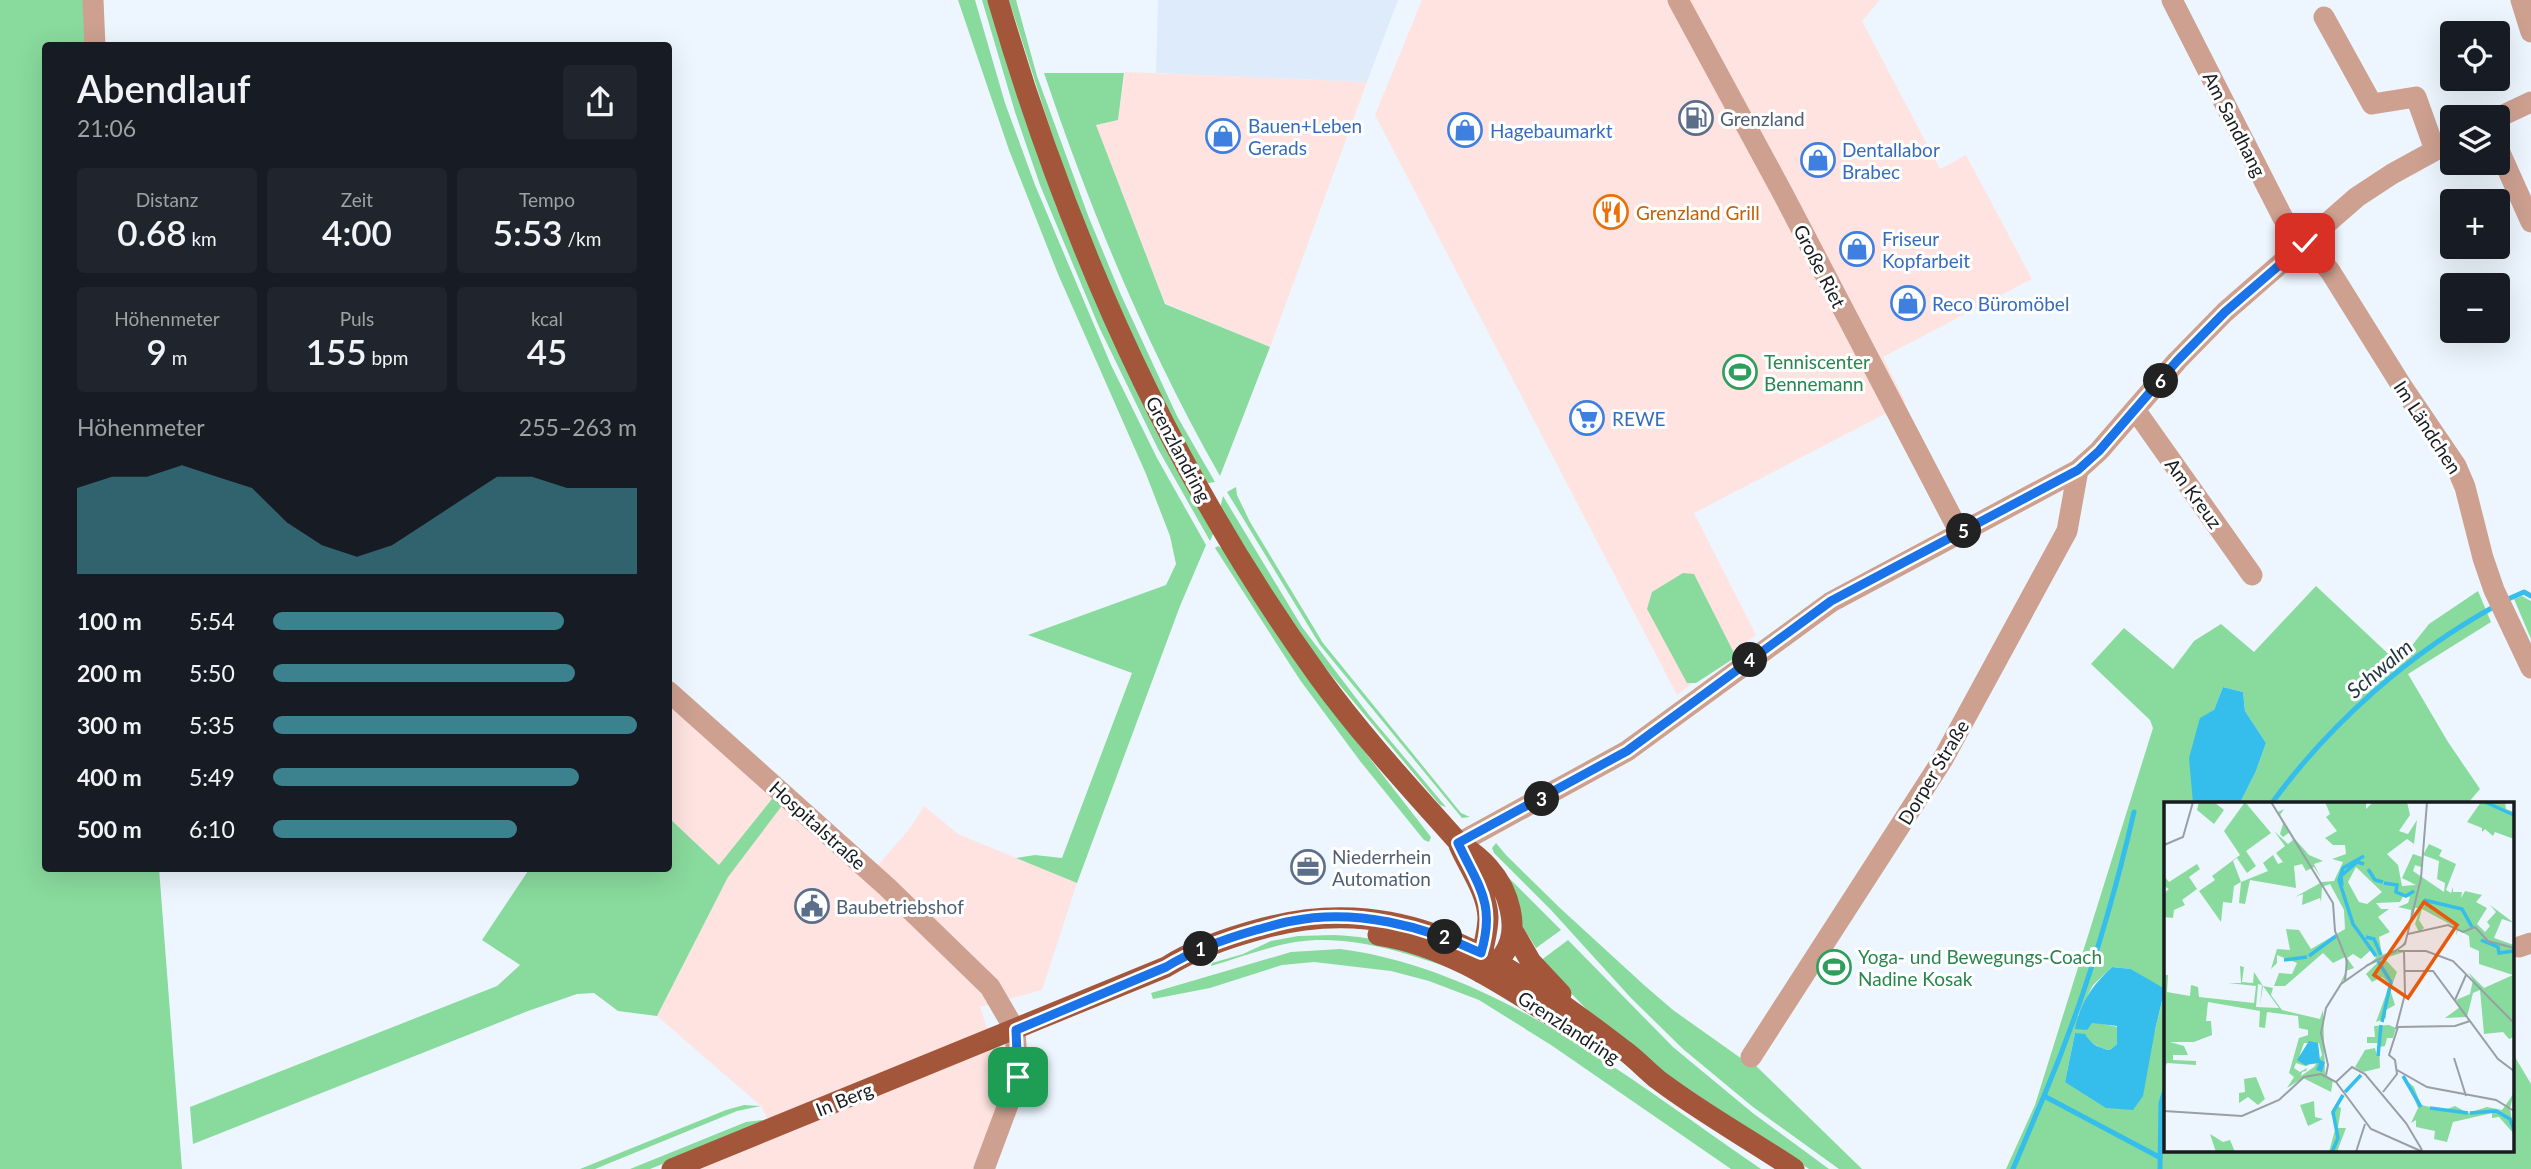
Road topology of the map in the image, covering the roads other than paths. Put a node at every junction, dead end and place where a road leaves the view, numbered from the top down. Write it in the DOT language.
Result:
graph roads {
  1 [pos="93,0"];
  2 [pos="998,0"];
  3 [pos="1678,0"];
  4 [pos="2172,0"];
  5 [pos="2521,0"];
  6 [pos="2325,17"];
  7 [pos="2531,32"];
  8 [pos="95,42"];
  9 [pos="2531,102"];
  10 [pos="2510,112"];
  11 [pos="2440,140"];
  12 [pos="2440,147"];
  13 [pos="2510,175"];
  14 [pos="2531,222"];
  15 [pos="2305,243"];
  16 [pos="2136,411"];
  17 [pos="2078,470"];
  18 [pos="1960,533"];
  19 [pos="2252,575"];
  20 [pos="2529,660"];
  21 [pos="672,695"];
  22 [pos="1458,843"];
  23 [pos="1512,929"];
  24 [pos="1486,962"];
  25 [pos="1594,1028"];
  26 [pos="1016,1030"];
  27 [pos="1751,1056"];
  28 [pos="1657,1079"];
  29 [pos="672,1169"];
  30 [pos="984,1169"];
  31 [pos="1794,1169"];
  1 -- 8 [label="street"];
  2 -- 22 [label="main road, Grenzlandring"];
  3 -- 18 [label="street, Große Riet"];
  4 -- 15 [label="street, Am Sandhang"];
  5 -- 7 [label="street"];
  6 -- 11 [label="street"];
  9 -- 10 [label="street"];
  12 -- 15 [label="street"];
  13 -- 14 [label="street"];
  15 -- 16 [label="street"];
  15 -- 20 [label="street, Im Ländchen"];
  16 -- 17 [label="street"];
  16 -- 19 [label="street, Am Kreuz"];
  17 -- 18 [label="street"];
  17 -- 27 [label="street, Dorper Straße"];
  18 -- 22 [label="street"];
  21 -- 26 [label="street, Hospitalstraße"];
  22 -- 23 [label="main road, Grenzlandring"];
  22 -- 24 [label="main road, Grenzlandring"];
  23 -- 24 [label="main road"];
  23 -- 25 [label="main road, Grenzlandring"];
  24 -- 25 [label="main road, Grenzlandring"];
  24 -- 26 [label="main road, In Berg"];
  24 -- 28 [label="main road, Grenzlandring"];
  25 -- 28 [label="main road, Grenzlandring"];
  26 -- 29 [label="main road, In Berg"];
  26 -- 30 [label="street"];
  28 -- 31 [label="main road, Grenzlandring"];
}
